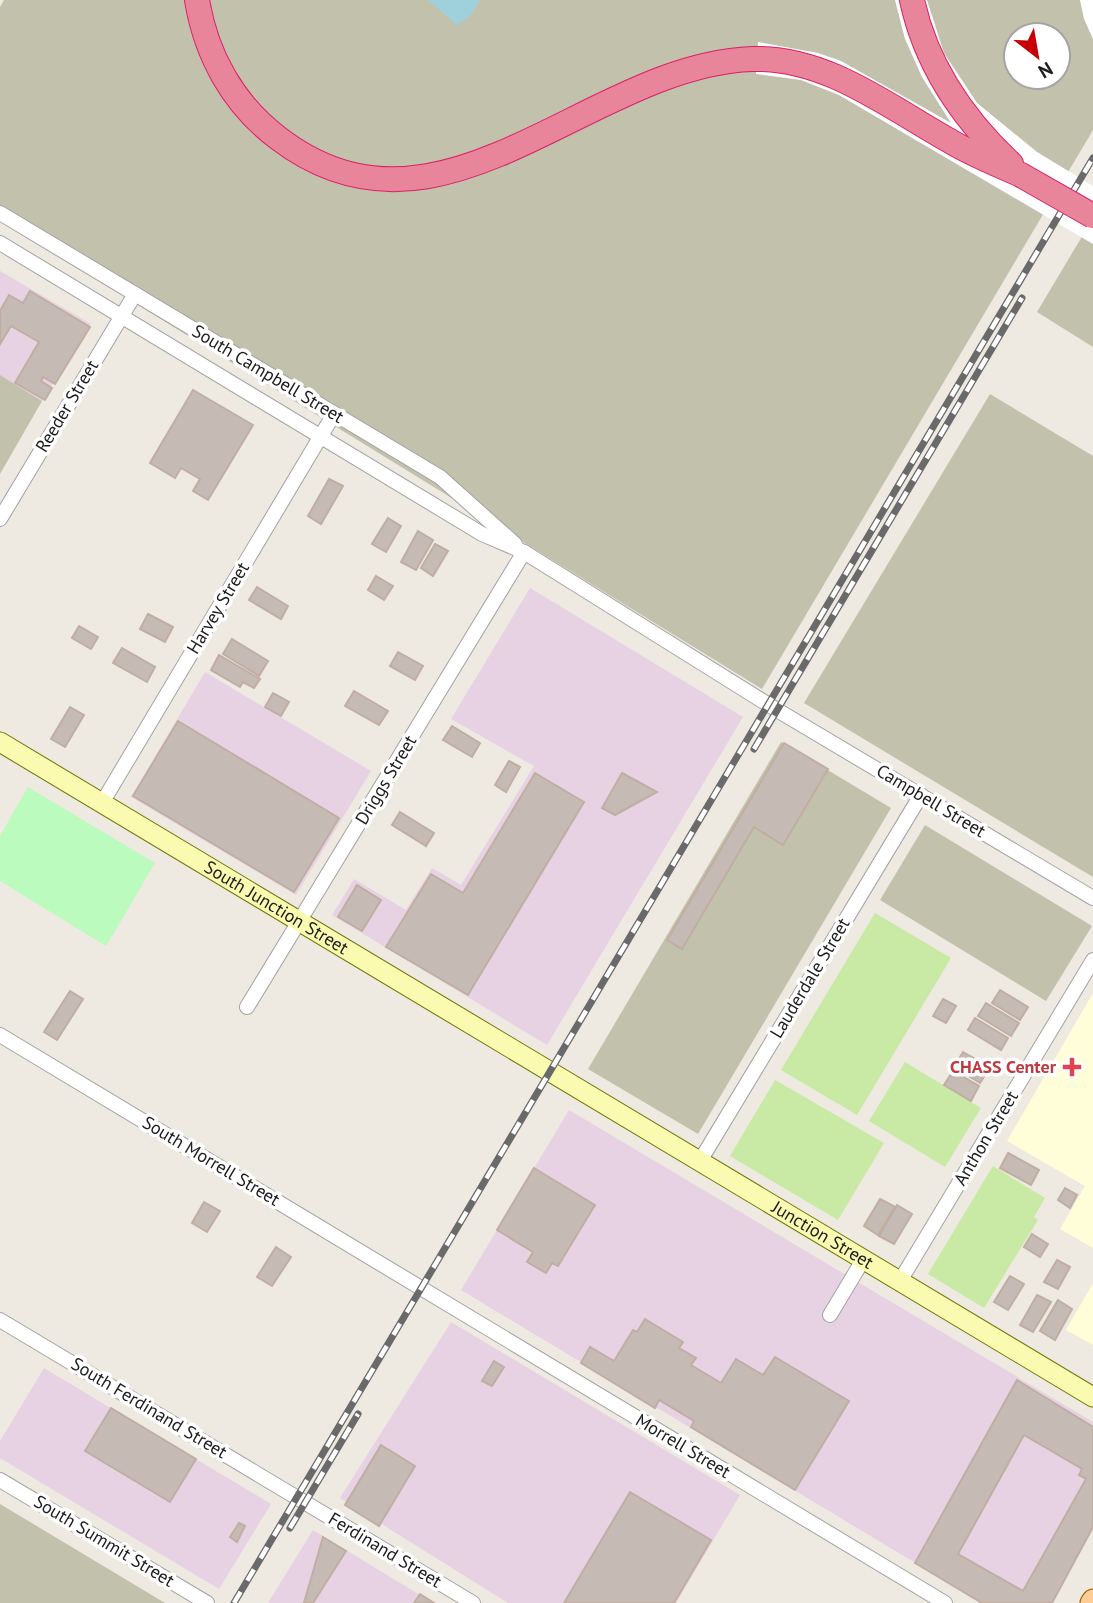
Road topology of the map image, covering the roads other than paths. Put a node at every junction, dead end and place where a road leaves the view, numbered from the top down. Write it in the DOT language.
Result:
graph roads {
  1 [pos="197,0"];
  2 [pos="912,0"];
  3 [pos="1021,175"];
  4 [pos="0,213"];
  5 [pos="1093,216"];
  6 [pos="0,243"];
  7 [pos="135,294"];
  8 [pos="121,316"];
  9 [pos="334,414"];
  10 [pos="321,436"];
  11 [pos="0,519"];
  12 [pos="524,552"];
  13 [pos="769,704"];
  14 [pos="0,742"];
  15 [pos="920,795"];
  16 [pos="102,803"];
  17 [pos="1093,898"];
  18 [pos="301,922"];
  19 [pos="1093,960"];
  20 [pos="247,1007"];
  21 [pos="0,1035"];
  22 [pos="551,1072"];
  23 [pos="700,1161"];
  24 [pos="863,1260"];
  25 [pos="900,1281"];
  26 [pos="420,1289"];
  27 [pos="830,1315"];
  28 [pos="0,1320"];
  29 [pos="1093,1396"];
  30 [pos="0,1480"];
  31 [pos="297,1497"];
  32 [pos="207,1603"];
  33 [pos="473,1603"];
  34 [pos="945,1603"];
  1 -- 3 [label="highway"];
  2 -- 3 [label="highway"];
  3 -- 5 [label="highway, bridge"];
  4 -- 7 [label="street, South Campbell Street"];
  6 -- 8 [label="street, South Campbell Street"];
  7 -- 8 [label="street, Reeder Street"];
  7 -- 9 [label="street, South Campbell Street"];
  8 -- 10 [label="street, South Campbell Street"];
  8 -- 11 [label="street, Reeder Street"];
  9 -- 10 [label="street, Harvey Street"];
  9 -- 12 [label="street, South Campbell Street"];
  10 -- 12 [label="street, South Campbell Street"];
  10 -- 16 [label="street, Harvey Street"];
  12 -- 13 [label="street, South Campbell Street"];
  12 -- 18 [label="street, Driggs Street"];
  13 -- 15 [label="street, Campbell Street"];
  14 -- 16 [label="street, South Junction Street"];
  15 -- 17 [label="street, Campbell Street"];
  15 -- 23 [label="street, Lauderdale Street"];
  16 -- 18 [label="street, South Junction Street"];
  18 -- 20 [label="street, Driggs Street"];
  18 -- 22 [label="street, South Junction Street"];
  19 -- 25 [label="street, Anthon Street"];
  21 -- 26 [label="street, South Morrell Street"];
  22 -- 23 [label="street, Junction Street"];
  23 -- 24 [label="street, Junction Street"];
  24 -- 25 [label="street, Junction Street"];
  24 -- 27 [label="street"];
  25 -- 29 [label="street, Junction Street"];
  26 -- 34 [label="street, Morrell Street"];
  28 -- 31 [label="street, South Ferdinand Street"];
  30 -- 32 [label="street, South Summit Street"];
  31 -- 33 [label="street, Ferdinand Street"];
}
